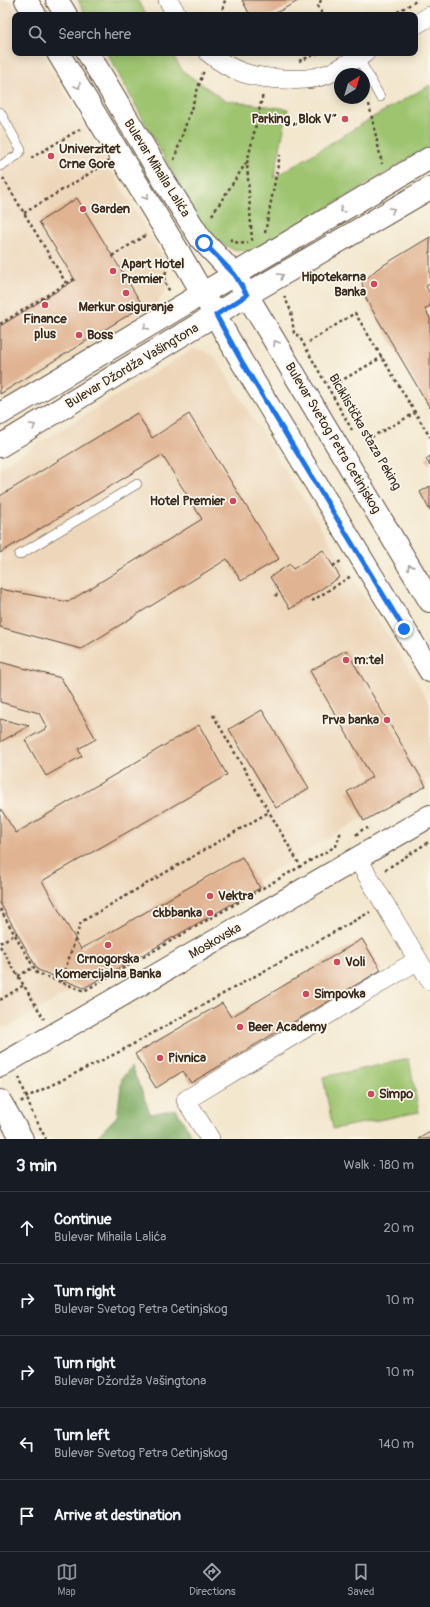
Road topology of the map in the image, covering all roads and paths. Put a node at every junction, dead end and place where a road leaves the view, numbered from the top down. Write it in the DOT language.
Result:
graph roads {
  1 [pos="26,0"];
  2 [pos="57,0"];
  3 [pos="168,0"];
  4 [pos="225,0"];
  5 [pos="321,0"];
  6 [pos="418,0"];
  7 [pos="33,12"];
  8 [pos="64,12"];
  9 [pos="175,12"];
  10 [pos="222,12"];
  11 [pos="321,12"];
  12 [pos="397,12"];
  13 [pos="430,16"];
  14 [pos="418,23"];
  15 [pos="60,56"];
  16 [pos="90,56"];
  17 [pos="208,56"];
  18 [pos="213,56"];
  19 [pos="312,56"];
  20 [pos="360,56"];
  21 [pos="362,56"];
  22 [pos="297,62"];
  23 [pos="267,78"];
  24 [pos="380,97"];
  25 [pos="368,104"];
  26 [pos="0,112"];
  27 [pos="86,125"];
  28 [pos="280,156"];
  29 [pos="430,158"];
  30 [pos="28,160"];
  31 [pos="111,160"];
  32 [pos="173,162"];
  33 [pos="247,163"];
  34 [pos="0,166"];
  35 [pos="383,167"];
  36 [pos="2,176"];
  37 [pos="430,188"];
  38 [pos="24,213"];
  39 [pos="212,215"];
  40 [pos="151,232"];
  41 [pos="264,241"];
  42 [pos="252,242"];
  43 [pos="112,256"];
  44 [pos="235,275"];
  45 [pos="74,279"];
  46 [pos="66,283"];
  47 [pos="204,293"];
  48 [pos="247,295"];
  49 [pos="291,311"];
  50 [pos="216,315"];
  51 [pos="0,324"];
  52 [pos="309,342"];
  53 [pos="382,357"];
  54 [pos="334,385"];
  55 [pos="415,413"];
  56 [pos="0,414"];
  57 [pos="355,435"];
  58 [pos="430,437"];
  59 [pos="366,440"];
  60 [pos="0,446"];
  61 [pos="137,484"];
  62 [pos="19,555"];
  63 [pos="356,572"];
  64 [pos="280,592"];
  65 [pos="275,596"];
  66 [pos="430,600"];
  67 [pos="312,601"];
  68 [pos="430,671"];
  69 [pos="213,716"];
  70 [pos="269,812"];
  71 [pos="430,816"];
  72 [pos="344,833"];
  73 [pos="430,841"];
  74 [pos="357,858"];
  75 [pos="301,866"];
  76 [pos="383,871"];
  77 [pos="385,904"];
  78 [pos="0,910"];
  79 [pos="16,934"];
  80 [pos="0,945"];
  81 [pos="418,960"];
  82 [pos="34,967"];
  83 [pos="18,976"];
  84 [pos="430,980"];
  85 [pos="61,982"];
  86 [pos="24,985"];
  87 [pos="0,1000"];
  88 [pos="44,1019"];
  89 [pos="0,1066"];
  90 [pos="0,1101"];
  91 [pos="22,1139"];
  92 [pos="46,1139"];
  93 [pos="210,1139"];
  1 -- 7 [label="main road"];
  2 -- 8 [label="main road"];
  3 -- 9 [label="street"];
  4 -- 10 [label="path"];
  5 -- 11 [label="path"];
  6 -- 12 [label="path"];
  13 -- 14 [label="street"];
  15 -- 47 [label="main road, Bulevar Mihaila Lalića, one-way"];
  16 -- 44 [label="main road, Bulevar Mihaila Lalića"];
  17 -- 32 [label="path"];
  18 -- 23 [label="street"];
  19 -- 22 [label="path"];
  20 -- 23 [label="street"];
  21 -- 24 [label="lane"];
  23 -- 33 [label="path"];
  25 -- 35 [label="path"];
  26 -- 34 [label="lane"];
  27 -- 30 [label="path"];
  28 -- 41 [label="path"];
  29 -- 44 [label="main road, Bulevar Džordža Vašingtona, one-way"];
  31 -- 38 [label="path, bridge"];
  33 -- 39 [label="path"];
  33 -- 42 [label="path"];
  36 -- 38 [label="path"];
  48 -- 37 [label="main road, Bulevar Džordža Vašingtona, one-way"];
  38 -- 46 [label="path"];
  40 -- 43 [label="path"];
  44 -- 47 [label="main road, Bulevar Džordža Vašingtona"];
  44 -- 48 [label="main road, Bulevar Svetog Petra Cetinjskog"];
  45 -- 46 [label="path"];
  46 -- 51 [label="path"];
  47 -- 50 [label="main road"];
  47 -- 56 [label="main road, Bulevar Džordža Vašingtona, one-way"];
  48 -- 50 [label="main road, Bulevar Džordža Vašingtona"];
  66 -- 48 [label="main road, Bulevar Svetog Petra Cetinjskog, one-way"];
  49 -- 57 [label="path, Biciklistička staza Peking"];
  60 -- 50 [label="main road, Bulevar Džordža Vašingtona, one-way"];
  50 -- 68 [label="main road"];
  52 -- 53 [label="path"];
  53 -- 54 [label="path"];
  53 -- 55 [label="path"];
  55 -- 58 [label="path"];
  55 -- 59 [label="path"];
  61 -- 62 [label="lane"];
  63 -- 67 [label="path"];
  64 -- 65 [label="path"];
  69 -- 70 [label="path"];
  70 -- 75 [label="path"];
  70 -- 85 [label="path"];
  71 -- 74 [label="main road, Moskovska"];
  72 -- 75 [label="path"];
  73 -- 76 [label="path"];
  74 -- 77 [label="street"];
  74 -- 89 [label="main road, Moskovska"];
  75 -- 85 [label="path"];
  77 -- 81 [label="street"];
  77 -- 92 [label="path"];
  78 -- 79 [label="path"];
  79 -- 80 [label="path"];
  79 -- 82 [label="path"];
  80 -- 83 [label="path"];
  81 -- 84 [label="street"];
  81 -- 93 [label="street"];
  82 -- 83 [label="path"];
  82 -- 85 [label="path"];
  83 -- 86 [label="path"];
  86 -- 87 [label="path"];
  86 -- 88 [label="path"];
  90 -- 91 [label="main road"];
}
